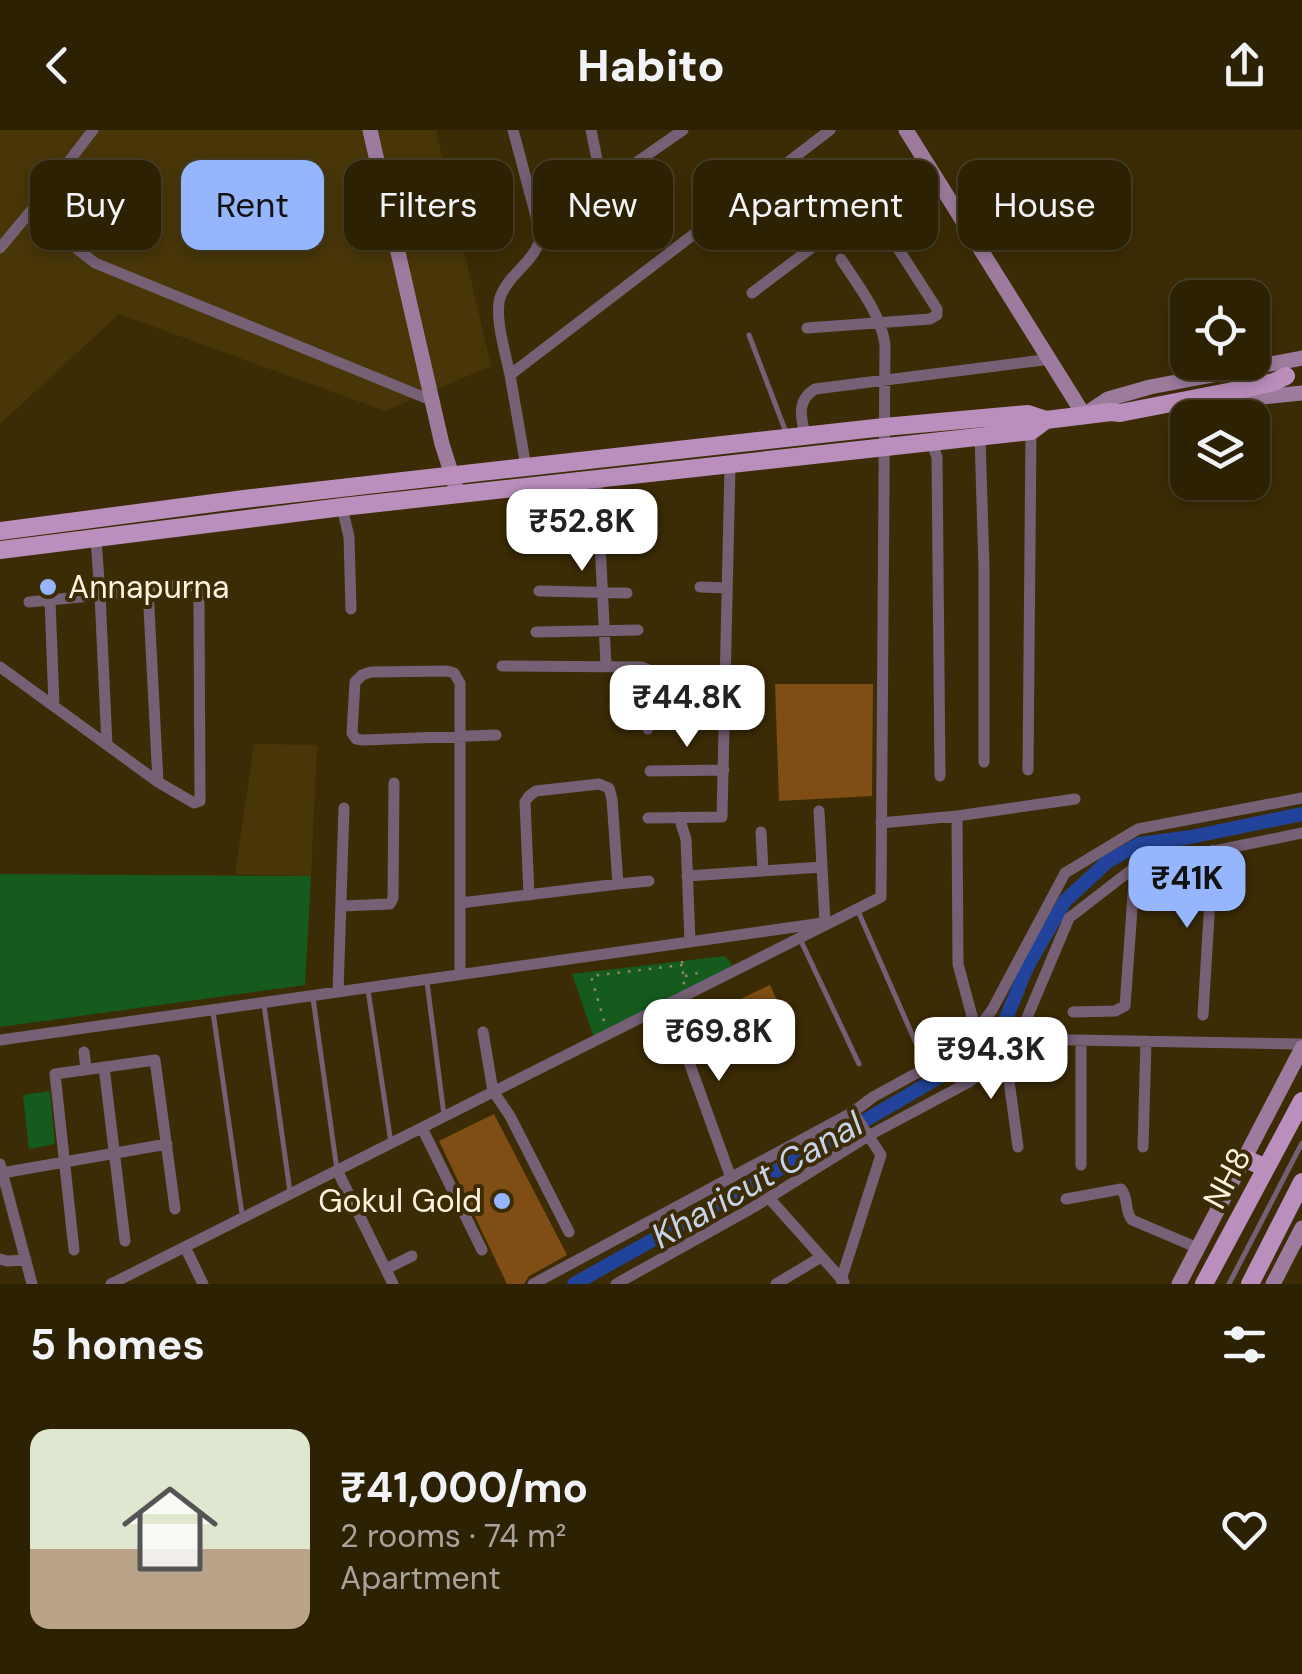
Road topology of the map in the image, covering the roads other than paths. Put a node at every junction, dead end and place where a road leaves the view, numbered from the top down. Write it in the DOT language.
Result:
graph roads {
  1 [pos="93,130"];
  2 [pos="370,130"];
  3 [pos="513,130"];
  4 [pos="591,130"];
  5 [pos="683,130"];
  6 [pos="830,130"];
  7 [pos="906,130"];
  8 [pos="70,160"];
  9 [pos="597,160"];
  10 [pos="640,160"];
  11 [pos="925,160"];
  12 [pos="938,181"];
  13 [pos="533,190"];
  14 [pos="529,191"];
  15 [pos="30,212"];
  16 [pos="0,248"];
  17 [pos="78,250"];
  18 [pos="809,250"];
  19 [pos="899,250"];
  20 [pos="841,258"];
  21 [pos="752,293"];
  22 [pos="880,322"];
  23 [pos="808,328"];
  24 [pos="750,335"];
  25 [pos="1302,358"];
  26 [pos="1051,359"];
  27 [pos="1294,375"];
  28 [pos="510,376"];
  29 [pos="884,379"];
  30 [pos="1302,393"];
  31 [pos="1206,397"];
  32 [pos="433,401"];
  33 [pos="1112,412"];
  34 [pos="1084,415"];
  35 [pos="884,426"];
  36 [pos="1038,426"];
  37 [pos="796,436"];
  38 [pos="980,436"];
  39 [pos="931,442"];
  40 [pos="883,447"];
  41 [pos="730,466"];
  42 [pos="526,467"];
  43 [pos="596,480"];
  44 [pos="455,485"];
  45 [pos="342,506"];
  46 [pos="0,532"];
  47 [pos="96,539"];
  48 [pos="0,550"];
  49 [pos="700,587"];
  50 [pos="728,588"];
  51 [pos="148,589"];
  52 [pos="539,591"];
  53 [pos="604,592"];
  54 [pos="627,593"];
  55 [pos="100,595"];
  56 [pos="50,600"];
  57 [pos="29,602"];
  58 [pos="351,608"];
  59 [pos="605,630"];
  60 [pos="638,630"];
  61 [pos="536,632"];
  62 [pos="606,665"];
  63 [pos="502,666"];
  64 [pos="0,667"];
  65 [pos="702,679"];
  66 [pos="726,680"];
  67 [pos="54,706"];
  68 [pos="648,730"];
  69 [pos="496,734"];
  70 [pos="460,735"];
  71 [pos="107,745"];
  72 [pos="984,762"];
  73 [pos="724,770"];
  74 [pos="1028,770"];
  75 [pos="650,771"];
  76 [pos="940,776"];
  77 [pos="158,782"];
  78 [pos="394,783"];
  79 [pos="1074,798"];
  80 [pos="1302,798"];
  81 [pos="344,808"];
  82 [pos="819,811"];
  83 [pos="957,816"];
  84 [pos="648,818"];
  85 [pos="680,818"];
  86 [pos="881,823"];
  87 [pos="761,832"];
  88 [pos="1302,832"];
  89 [pos="1213,850"];
  90 [pos="822,867"];
  91 [pos="1134,867"];
  92 [pos="763,871"];
  93 [pos="687,876"];
  94 [pos="650,881"];
  95 [pos="618,884"];
  96 [pos="529,895"];
  97 [pos="460,903"];
  98 [pos="341,906"];
  99 [pos="857,909"];
  100 [pos="828,922"];
  101 [pos="799,938"];
  102 [pos="690,942"];
  103 [pos="460,974"];
  104 [pos="427,979"];
  105 [pos="368,988"];
  106 [pos="338,992"];
  107 [pos="312,996"];
  108 [pos="263,1002"];
  109 [pos="668,1004"];
  110 [pos="213,1009"];
  111 [pos="1073,1012"];
  112 [pos="1203,1014"];
  113 [pos="976,1030"];
  114 [pos="483,1032"];
  115 [pos="1018,1038"];
  116 [pos="0,1040"];
  117 [pos="1081,1040"];
  118 [pos="1146,1041"];
  119 [pos="1302,1046"];
  120 [pos="1005,1051"];
  121 [pos="84,1052"];
  122 [pos="859,1064"];
  123 [pos="104,1067"];
  124 [pos="86,1069"];
  125 [pos="927,1069"];
  126 [pos="493,1091"];
  127 [pos="1302,1101"];
  128 [pos="853,1112"];
  129 [pos="444,1117"];
  130 [pos="422,1128"];
  131 [pos="868,1136"];
  132 [pos="1302,1143"];
  133 [pos="168,1144"];
  134 [pos="391,1144"];
  135 [pos="1018,1147"];
  136 [pos="1143,1148"];
  137 [pos="114,1153"];
  138 [pos="1246,1159"];
  139 [pos="64,1162"];
  140 [pos="1081,1165"];
  141 [pos="1266,1168"];
  142 [pos="1,1169"];
  143 [pos="338,1170"];
  144 [pos="731,1178"];
  145 [pos="1302,1182"];
  146 [pos="290,1194"];
  147 [pos="769,1198"];
  148 [pos="1066,1199"];
  149 [pos="175,1209"];
  150 [pos="6,1213"];
  151 [pos="243,1218"];
  152 [pos="1302,1228"];
  153 [pos="570,1232"];
  154 [pos="124,1241"];
  155 [pos="184,1247"];
  156 [pos="1198,1248"];
  157 [pos="74,1250"];
  158 [pos="482,1250"];
  159 [pos="412,1256"];
  160 [pos="821,1257"];
  161 [pos="0,1260"];
  162 [pos="26,1260"];
  163 [pos="386,1269"];
  164 [pos="845,1282"];
  165 [pos="32,1284"];
  166 [pos="111,1284"];
  167 [pos="203,1284"];
  168 [pos="393,1284"];
  169 [pos="532,1284"];
  170 [pos="616,1284"];
  171 [pos="776,1284"];
  172 [pos="1179,1284"];
  173 [pos="1204,1284"];
  174 [pos="1228,1284"];
  175 [pos="1250,1284"];
  176 [pos="1273,1284"];
  1 -- 8 [label="street"];
  2 -- 32 [label="street"];
  3 -- 14 [label="street"];
  4 -- 9 [label="street"];
  5 -- 10 [label="street"];
  6 -- 28 [label="street"];
  7 -- 11 [label="street"];
  12 -- 26 [label="street"];
  13 -- 14 [label="street"];
  14 -- 28 [label="street"];
  15 -- 16 [label="street"];
  17 -- 32 [label="street"];
  18 -- 21 [label="street"];
  19 -- 22 [label="street"];
  20 -- 22 [label="street"];
  22 -- 23 [label="street"];
  22 -- 29 [label="street"];
  24 -- 37 [label="lane"];
  25 -- 34 [label="street"];
  26 -- 29 [label="street"];
  26 -- 34 [label="street"];
  27 -- 31 [label="main road"];
  27 -- 33 [label="main road"];
  28 -- 42 [label="street"];
  29 -- 35 [label="street"];
  29 -- 37 [label="street"];
  30 -- 31 [label="street"];
  31 -- 33 [label="main road"];
  32 -- 44 [label="street"];
  33 -- 34 [label="main road"];
  34 -- 36 [label="main road"];
  35 -- 36 [label="main road"];
  35 -- 37 [label="main road"];
  35 -- 40 [label="street"];
  36 -- 38 [label="main road"];
  36 -- 74 [label="street"];
  37 -- 42 [label="main road"];
  38 -- 39 [label="main road"];
  38 -- 72 [label="street"];
  39 -- 40 [label="main road"];
  39 -- 76 [label="street"];
  40 -- 41 [label="main road"];
  40 -- 86 [label="street"];
  41 -- 43 [label="main road"];
  41 -- 50 [label="street"];
  42 -- 44 [label="main road"];
  43 -- 44 [label="main road"];
  43 -- 53 [label="street"];
  44 -- 45 [label="main road"];
  44 -- 46 [label="main road"];
  45 -- 47 [label="main road"];
  45 -- 58 [label="street"];
  47 -- 48 [label="main road"];
  47 -- 55 [label="street"];
  49 -- 50 [label="street"];
  50 -- 66 [label="street"];
  51 -- 55 [label="street"];
  51 -- 77 [label="street"];
  51 -- 77 [label="street"];
  52 -- 53 [label="street"];
  53 -- 54 [label="street"];
  53 -- 59 [label="street"];
  55 -- 56 [label="street"];
  55 -- 71 [label="street"];
  56 -- 57 [label="street"];
  56 -- 67 [label="street"];
  59 -- 60 [label="street"];
  59 -- 61 [label="street"];
  59 -- 62 [label="street"];
  62 -- 63 [label="street"];
  62 -- 68 [label="street"];
  64 -- 67 [label="street"];
  65 -- 66 [label="street"];
  66 -- 73 [label="street"];
  67 -- 71 [label="street"];
  69 -- 70 [label="street"];
  70 -- 70 [label="street"];
  70 -- 97 [label="street"];
  71 -- 77 [label="street"];
  73 -- 75 [label="street"];
  73 -- 85 [label="street"];
  78 -- 98 [label="street"];
  79 -- 83 [label="street"];
  80 -- 113 [label="street"];
  81 -- 98 [label="street"];
  82 -- 90 [label="street"];
  83 -- 86 [label="street"];
  83 -- 113 [label="street"];
  84 -- 85 [label="street"];
  85 -- 93 [label="street"];
  86 -- 99 [label="street"];
  87 -- 92 [label="street"];
  88 -- 89 [label="street"];
  89 -- 91 [label="street"];
  89 -- 112 [label="street"];
  90 -- 92 [label="street"];
  90 -- 100 [label="street"];
  91 -- 111 [label="street"];
  91 -- 115 [label="street"];
  92 -- 93 [label="street"];
  93 -- 102 [label="street"];
  94 -- 95 [label="street"];
  95 -- 96 [label="street"];
  95 -- 96 [label="street"];
  96 -- 97 [label="street"];
  97 -- 103 [label="street"];
  98 -- 106 [label="street"];
  99 -- 100 [label="street"];
  99 -- 125 [label="lane"];
  100 -- 101 [label="street"];
  100 -- 102 [label="street"];
  101 -- 109 [label="street"];
  101 -- 122 [label="lane"];
  102 -- 103 [label="street"];
  103 -- 104 [label="street"];
  104 -- 105 [label="street"];
  104 -- 129 [label="lane"];
  105 -- 106 [label="street"];
  105 -- 134 [label="lane"];
  106 -- 107 [label="street"];
  107 -- 108 [label="street"];
  107 -- 143 [label="lane"];
  108 -- 110 [label="street"];
  108 -- 146 [label="lane"];
  109 -- 126 [label="street"];
  109 -- 144 [label="street"];
  110 -- 116 [label="street"];
  110 -- 151 [label="lane"];
  113 -- 125 [label="street"];
  114 -- 126 [label="street"];
  115 -- 117 [label="street"];
  115 -- 120 [label="street"];
  117 -- 118 [label="street"];
  117 -- 140 [label="street"];
  118 -- 119 [label="street"];
  118 -- 136 [label="street"];
  119 -- 138 [label="street"];
  120 -- 131 [label="street"];
  120 -- 135 [label="street"];
  121 -- 124 [label="street"];
  123 -- 124 [label="street"];
  123 -- 133 [label="street"];
  123 -- 137 [label="street"];
  124 -- 139 [label="street"];
  125 -- 128 [label="street"];
  126 -- 129 [label="street"];
  126 -- 153 [label="street"];
  127 -- 141 [label="main road, NH8"];
  128 -- 131 [label="street"];
  128 -- 144 [label="street"];
  129 -- 130 [label="street"];
  130 -- 134 [label="street"];
  130 -- 158 [label="street"];
  131 -- 147 [label="street"];
  131 -- 164 [label="street"];
  132 -- 174 [label="lane"];
  133 -- 137 [label="street"];
  133 -- 149 [label="street"];
  134 -- 143 [label="street"];
  137 -- 139 [label="street"];
  137 -- 154 [label="street"];
  138 -- 141 [label="main road"];
  138 -- 156 [label="street"];
  139 -- 142 [label="street"];
  139 -- 157 [label="street"];
  141 -- 173 [label="main road, NH8"];
  142 -- 150 [label="street"];
  143 -- 146 [label="street"];
  143 -- 163 [label="street"];
  144 -- 169 [label="street"];
  145 -- 175 [label="main road"];
  146 -- 151 [label="street"];
  147 -- 160 [label="street"];
  147 -- 170 [label="street"];
  148 -- 156 [label="street"];
  150 -- 162 [label="street"];
  151 -- 155 [label="street"];
  152 -- 176 [label="street"];
  155 -- 166 [label="street"];
  155 -- 167 [label="street"];
  156 -- 172 [label="street"];
  159 -- 163 [label="street"];
  160 -- 164 [label="street"];
  160 -- 171 [label="street"];
  161 -- 162 [label="street"];
  162 -- 165 [label="street"];
  163 -- 168 [label="street"];
}
